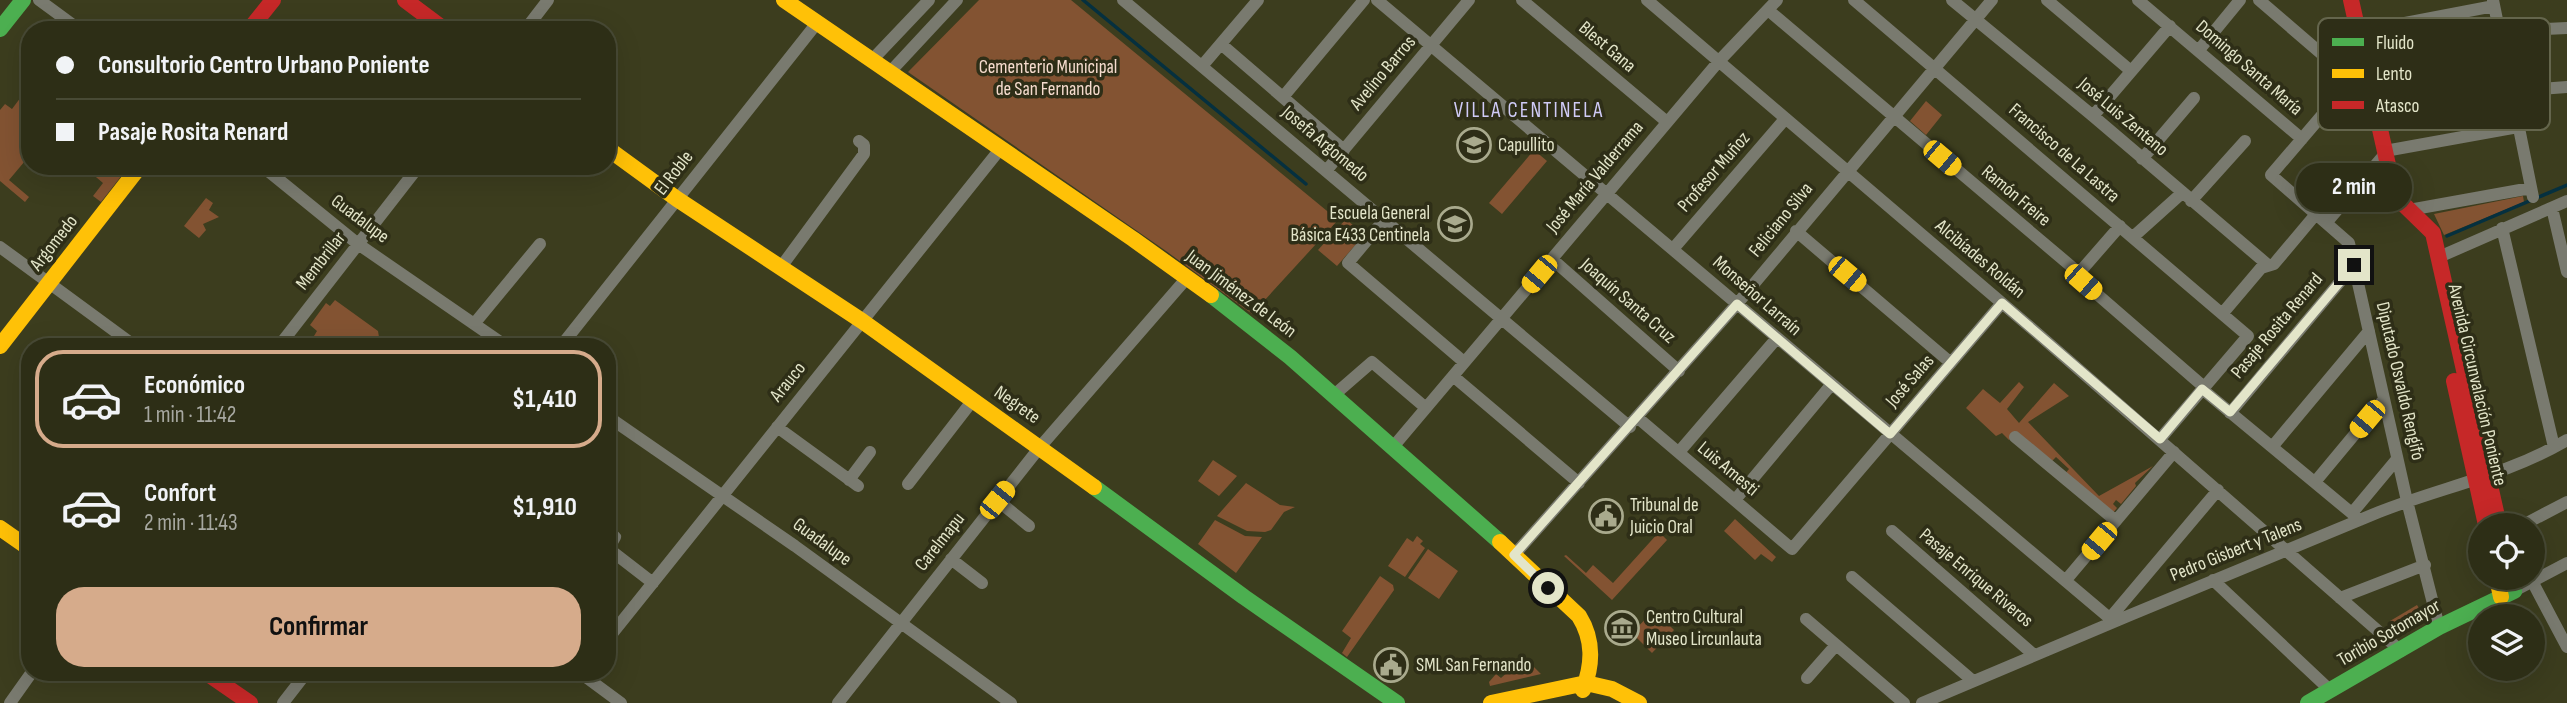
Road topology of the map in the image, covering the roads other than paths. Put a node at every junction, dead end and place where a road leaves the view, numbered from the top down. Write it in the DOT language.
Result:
graph roads {
  1 [pos="23,0"];
  2 [pos="39,0"];
  3 [pos="273,0"];
  4 [pos="405,0"];
  5 [pos="548,0"];
  6 [pos="784,0"];
  7 [pos="957,0"];
  8 [pos="1123,0"];
  9 [pos="1364,0"];
  10 [pos="1377,0"];
  11 [pos="1469,0"];
  12 [pos="1522,0"];
  13 [pos="1647,0"];
  14 [pos="1854,0"];
  15 [pos="1952,0"];
  16 [pos="1992,0"];
  17 [pos="2047,0"];
  18 [pos="2138,0"];
  19 [pos="2239,0"];
  20 [pos="2351,0"];
  21 [pos="923,2"];
  22 [pos="1254,2"];
  23 [pos="2268,3"];
  24 [pos="2493,3"];
  25 [pos="1772,5"];
  26 [pos="945,13"];
  27 [pos="2355,18"];
  28 [pos="2423,18"];
  29 [pos="1975,20"];
  30 [pos="68,21"];
  31 [pos="256,21"];
  32 [pos="433,21"];
  33 [pos="532,21"];
  34 [pos="817,23"];
  35 [pos="2169,26"];
  36 [pos="0,29"];
  37 [pos="1221,44"];
  38 [pos="2318,44"];
  39 [pos="1432,46"];
  40 [pos="2199,50"];
  41 [pos="873,60"];
  42 [pos="1719,61"];
  43 [pos="1202,66"];
  44 [pos="1935,68"];
  45 [pos="2131,71"];
  46 [pos="890,72"];
  47 [pos="1283,97"];
  48 [pos="2194,98"];
  49 [pos="2093,116"];
  50 [pos="1893,118"];
  51 [pos="1785,119"];
  52 [pos="1667,122"];
  53 [pos="2318,124"];
  54 [pos="2378,130"];
  55 [pos="2503,130"];
  56 [pos="2519,130"];
  57 [pos="2302,139"];
  58 [pos="859,141"];
  59 [pos="2245,141"];
  60 [pos="1001,148"];
  61 [pos="1344,149"];
  62 [pos="2385,153"];
  63 [pos="616,155"];
  64 [pos="2142,159"];
  65 [pos="1326,171"];
  66 [pos="1846,172"];
  67 [pos="133,175"];
  68 [pos="273,175"];
  69 [pos="412,175"];
  70 [pos="1607,194"];
  71 [pos="2186,197"];
  72 [pos="677,199"];
  73 [pos="2567,201"];
  74 [pos="2552,208"];
  75 [pos="2409,210"];
  76 [pos="2321,219"];
  77 [pos="1384,220"];
  78 [pos="2120,226"];
  79 [pos="2502,228"];
  80 [pos="1796,231"];
  81 [pos="2133,237"];
  82 [pos="358,244"];
  83 [pos="540,244"];
  84 [pos="0,247"];
  85 [pos="1673,249"];
  86 [pos="2439,257"];
  87 [pos="1552,259"];
  88 [pos="2267,265"];
  89 [pos="2354,265"];
  90 [pos="781,267"];
  91 [pos="2567,267"];
  92 [pos="2079,273"];
  93 [pos="1186,279"];
  94 [pos="49,283"];
  95 [pos="2002,303"];
  96 [pos="1737,304"];
  97 [pos="2222,314"];
  98 [pos="1501,318"];
  99 [pos="862,321"];
  100 [pos="474,324"];
  101 [pos="2368,331"];
  102 [pos="124,338"];
  103 [pos="285,338"];
  104 [pos="494,338"];
  105 [pos="567,338"];
  106 [pos="1777,338"];
  107 [pos="0,346"];
  108 [pos="1464,362"];
  109 [pos="1951,363"];
  110 [pos="1679,371"];
  111 [pos="1452,376"];
  112 [pos="1832,385"];
  113 [pos="2203,388"];
  114 [pos="1334,395"];
  115 [pos="2384,398"];
  116 [pos="973,400"];
  117 [pos="1426,408"];
  118 [pos="2230,412"];
  119 [pos="616,422"];
  120 [pos="1634,422"];
  121 [pos="777,427"];
  122 [pos="1890,434"];
  123 [pos="2015,437"];
  124 [pos="2160,439"];
  125 [pos="2567,440"];
  126 [pos="1040,447"];
  127 [pos="1392,447"];
  128 [pos="2272,447"];
  129 [pos="2554,447"];
  130 [pos="870,452"];
  131 [pos="1679,452"];
  132 [pos="2174,452"];
  133 [pos="2397,459"];
  134 [pos="2482,479"];
  135 [pos="2315,482"];
  136 [pos="908,484"];
  137 [pos="1579,484"];
  138 [pos="2218,491"];
  139 [pos="724,496"];
  140 [pos="997,500"];
  141 [pos="1735,500"];
  142 [pos="2407,501"];
  143 [pos="2567,502"];
  144 [pos="2485,513"];
  145 [pos="2495,513"];
  146 [pos="2545,514"];
  147 [pos="2356,517"];
  148 [pos="2116,521"];
  149 [pos="1029,526"];
  150 [pos="0,528"];
  151 [pos="1892,531"];
  152 [pos="21,543"];
  153 [pos="1792,549"];
  154 [pos="2287,550"];
  155 [pos="1514,555"];
  156 [pos="616,556"];
  157 [pos="951,559"];
  158 [pos="2567,563"];
  159 [pos="2425,565"];
  160 [pos="2545,574"];
  161 [pos="1852,577"];
  162 [pos="2066,580"];
  163 [pos="2213,580"];
  164 [pos="653,583"];
  165 [pos="982,583"];
  166 [pos="2505,590"];
  167 [pos="2537,590"];
  168 [pos="2340,597"];
  169 [pos="1806,619"];
  170 [pos="2111,619"];
  171 [pos="901,623"];
  172 [pos="2439,627"];
  173 [pos="616,629"];
  174 [pos="1590,640"];
  175 [pos="1836,645"];
  176 [pos="2567,647"];
  177 [pos="2401,651"];
  178 [pos="2035,655"];
  179 [pos="1807,678"];
  180 [pos="26,681"];
  181 [pos="218,681"];
  182 [pos="300,681"];
  183 [pos="591,681"];
  184 [pos="1973,681"];
  185 [pos="1589,687"];
  186 [pos="2331,691"];
  187 [pos="1635,700"];
  188 [pos="1004,701"];
  189 [pos="10,703"];
  190 [pos="250,703"];
  191 [pos="283,703"];
  192 [pos="621,703"];
  193 [pos="838,703"];
  194 [pos="1397,703"];
  195 [pos="1491,703"];
  196 [pos="1525,703"];
  197 [pos="1904,703"];
  198 [pos="1922,703"];
  199 [pos="2308,703"];
  1 -- 36 [label="main road"];
  2 -- 30 [label="street"];
  3 -- 31 [label="main road"];
  4 -- 32 [label="main road"];
  5 -- 33 [label="street"];
  6 -- 34 [label="main road, Juan Jiménez de León"];
  7 -- 26 [label="street"];
  8 -- 43 [label="street, Josefa Argomedo"];
  9 -- 47 [label="street"];
  10 -- 39 [label="street, Monseñor Larraín"];
  11 -- 39 [label="street, Avelino Barros"];
  12 -- 52 [label="street, Blest Gana"];
  13 -- 42 [label="street, Alcibíades Roldán"];
  14 -- 44 [label="street, Francisco de La Lastra"];
  15 -- 29 [label="street, José Luis Zenteno"];
  16 -- 29 [label="street, Feliciano Silva"];
  17 -- 45 [label="street"];
  18 -- 35 [label="street, Domingo Santa María"];
  19 -- 40 [label="street"];
  20 -- 27 [label="main road, Avenida Circunvalación Poniente"];
  21 -- 26 [label="street"];
  21 -- 41 [label="street"];
  22 -- 37 [label="street"];
  23 -- 38 [label="street"];
  24 -- 28 [label="street"];
  25 -- 42 [label="street, José María Valderrama"];
  25 -- 50 [label="street, Ramón Freire"];
  26 -- 46 [label="street"];
  29 -- 44 [label="street, Feliciano Silva"];
  29 -- 49 [label="street, José Luis Zenteno"];
  34 -- 41 [label="main road, Juan Jiménez de León"];
  34 -- 72 [label="street, El Roble"];
  35 -- 40 [label="street, Domingo Santa María"];
  35 -- 45 [label="street"];
  37 -- 43 [label="street"];
  37 -- 47 [label="street"];
  39 -- 61 [label="street, Avelino Barros"];
  39 -- 70 [label="street, Monseñor Larraín"];
  40 -- 57 [label="street, Domingo Santa María"];
  41 -- 46 [label="main road, Juan Jiménez de León"];
  42 -- 51 [label="street, Alcibíades Roldán"];
  42 -- 52 [label="street, José María Valderrama"];
  43 -- 65 [label="street, Josefa Argomedo"];
  44 -- 50 [label="street, Feliciano Silva"];
  44 -- 78 [label="street, Francisco de La Lastra"];
  45 -- 49 [label="street"];
  46 -- 60 [label="main road, Juan Jiménez de León"];
  47 -- 61 [label="street"];
  48 -- 64 [label="street"];
  49 -- 64 [label="street, José Luis Zenteno"];
  50 -- 66 [label="street, Feliciano Silva"];
  50 -- 92 [label="street, Ramón Freire"];
  51 -- 66 [label="street, Alcibíades Roldán"];
  51 -- 85 [label="street, Profesor Muñoz"];
  52 -- 70 [label="street, José María Valderrama"];
  53 -- 57 [label="street"];
  54 -- 62 [label="main road, Avenida Circunvalación Poniente"];
  55 -- 62 [label="street"];
  56 -- 75 [label="street"];
  57 -- 76 [label="street, Diputado Osvaldo Rengifo"];
  58 -- 90 [label="street"];
  59 -- 71 [label="street"];
  60 -- 93 [label="main road, Juan Jiménez de León"];
  60 -- 99 [label="street, Arauco"];
  61 -- 65 [label="street, Avelino Barros"];
  62 -- 75 [label="main road, Avenida Circunvalación Poniente"];
  62 -- 76 [label="street"];
  63 -- 72 [label="main road, Negrete"];
  64 -- 71 [label="street, José Luis Zenteno"];
  65 -- 77 [label="street, Josefa Argomedo"];
  66 -- 80 [label="street, Feliciano Silva"];
  66 -- 95 [label="street, Alcibíades Roldán"];
  67 -- 94 [label="main road, Argomedo"];
  68 -- 82 [label="street, Guadalupe"];
  69 -- 82 [label="street, Membrillar"];
  70 -- 85 [label="street, Monseñor Larraín"];
  70 -- 87 [label="street, José María Valderrama"];
  71 -- 81 [label="street"];
  71 -- 88 [label="street, José Luis Zenteno"];
  72 -- 90 [label="main road, Negrete"];
  72 -- 105 [label="street, El Roble"];
  73 -- 74 [label="street"];
  74 -- 79 [label="street"];
  74 -- 91 [label="street"];
  75 -- 86 [label="main road, Avenida Circunvalación Poniente"];
  76 -- 88 [label="street"];
  76 -- 89 [label="street, Diputado Osvaldo Rengifo"];
  77 -- 98 [label="street, Josefa Argomedo"];
  77 -- 108 [label="street"];
  78 -- 81 [label="street, Francisco de La Lastra"];
  78 -- 92 [label="street"];
  79 -- 86 [label="street"];
  79 -- 129 [label="street"];
  80 -- 96 [label="street, Feliciano Silva"];
  80 -- 109 [label="street"];
  81 -- 97 [label="street, Francisco de La Lastra"];
  82 -- 100 [label="street, Guadalupe"];
  82 -- 103 [label="street, Membrillar"];
  83 -- 100 [label="street"];
  84 -- 94 [label="street"];
  85 -- 96 [label="street, Monseñor Larraín"];
  86 -- 134 [label="main road, Avenida Circunvalación Poniente"];
  87 -- 98 [label="street, José María Valderrama"];
  87 -- 110 [label="street, Joaquín Santa Cruz"];
  88 -- 97 [label="street"];
  89 -- 101 [label="street, Diputado Osvaldo Rengifo"];
  89 -- 118 [label="street, Pasaje Rosita Renard"];
  90 -- 99 [label="main road, Negrete"];
  92 -- 113 [label="street, Ramón Freire"];
  93 -- 114 [label="main road, Juan Jiménez de León"];
  93 -- 126 [label="street, Carelmapu"];
  94 -- 102 [label="street"];
  94 -- 107 [label="main road, Argomedo"];
  95 -- 109 [label="street, José Salas"];
  95 -- 124 [label="street, Alcibíades Roldán"];
  96 -- 106 [label="street, Monseñor Larraín"];
  96 -- 110 [label="street, Feliciano Silva"];
  97 -- 113 [label="street, Francisco de La Lastra"];
  98 -- 108 [label="street, José María Valderrama"];
  98 -- 120 [label="street, Luis Amesti"];
  99 -- 116 [label="main road, Negrete"];
  99 -- 121 [label="street, Arauco"];
  100 -- 104 [label="street, Guadalupe"];
  101 -- 115 [label="street, Diputado Osvaldo Rengifo"];
  101 -- 128 [label="street"];
  106 -- 112 [label="street, Monseñor Larraín"];
  106 -- 131 [label="street"];
  108 -- 111 [label="street, José María Valderrama"];
  109 -- 122 [label="street, José Salas"];
  110 -- 120 [label="street, Feliciano Silva"];
  111 -- 117 [label="street, José María Valderrama"];
  111 -- 137 [label="street"];
  112 -- 122 [label="street, Monseñor Larraín"];
  112 -- 141 [label="street"];
  113 -- 118 [label="street, Ramón Freire"];
  113 -- 124 [label="street"];
  114 -- 117 [label="street"];
  114 -- 127 [label="main road, Juan Jiménez de León"];
  115 -- 133 [label="street, Diputado Osvaldo Rengifo"];
  115 -- 135 [label="street"];
  116 -- 126 [label="main road, Negrete"];
  116 -- 136 [label="street"];
  117 -- 127 [label="street, José María Valderrama"];
  118 -- 128 [label="street, Ramón Freire"];
  119 -- 139 [label="street, Guadalupe"];
  120 -- 131 [label="street, Luis Amesti"];
  120 -- 137 [label="street, Feliciano Silva"];
  121 -- 130 [label="street"];
  121 -- 139 [label="street, Arauco"];
  122 -- 153 [label="street, José Salas"];
  122 -- 162 [label="street, Monseñor Larraín"];
  123 -- 148 [label="street"];
  124 -- 132 [label="street, Alcibíades Roldán"];
  125 -- 129 [label="street, Pedro Gisbert y Talens"];
  126 -- 140 [label="street, Carelmapu"];
  126 -- 194 [label="main road, Negrete"];
  127 -- 155 [label="main road, Juan Jiménez de León"];
  128 -- 135 [label="street, Ramón Freire"];
  129 -- 134 [label="street, Pedro Gisbert y Talens"];
  131 -- 141 [label="street, Luis Amesti"];
  132 -- 138 [label="street, Alcibíades Roldán"];
  132 -- 148 [label="street"];
  133 -- 142 [label="street, Diputado Osvaldo Rengifo"];
  133 -- 147 [label="street"];
  134 -- 142 [label="street, Pedro Gisbert y Talens"];
  134 -- 144 [label="main road, Avenida Circunvalación Poniente"];
  134 -- 145 [label="main road, Avenida Circunvalación Poniente"];
  135 -- 147 [label="street, Ramón Freire"];
  137 -- 155 [label="street, Feliciano Silva"];
  138 -- 154 [label="street, Alcibíades Roldán"];
  138 -- 170 [label="street"];
  139 -- 164 [label="street, Arauco"];
  139 -- 171 [label="street, Guadalupe"];
  140 -- 149 [label="street"];
  140 -- 157 [label="street, Carelmapu"];
  141 -- 153 [label="street, Luis Amesti"];
  142 -- 147 [label="street, Pedro Gisbert y Talens"];
  142 -- 159 [label="street, Diputado Osvaldo Rengifo"];
  143 -- 146 [label="street"];
  147 -- 154 [label="street, Pedro Gisbert y Talens"];
  148 -- 162 [label="street"];
  150 -- 152 [label="main road"];
  151 -- 178 [label="street, Pasaje Enrique Riveros"];
  154 -- 163 [label="street, Pedro Gisbert y Talens"];
  154 -- 168 [label="street, Alcibíades Roldán"];
  155 -- 174 [label="main road, Juan Jiménez de León"];
  156 -- 164 [label="street"];
  157 -- 165 [label="street"];
  157 -- 171 [label="street, Carelmapu"];
  158 -- 160 [label="street, Toribio Sotomayor"];
  159 -- 168 [label="street"];
  159 -- 172 [label="street, Diputado Osvaldo Rengifo"];
  161 -- 184 [label="street"];
  162 -- 170 [label="street, Monseñor Larraín"];
  163 -- 170 [label="street, Pedro Gisbert y Talens"];
  163 -- 186 [label="street"];
  164 -- 173 [label="street, Arauco"];
  166 -- 172 [label="main road, Toribio Sotomayor"];
  167 -- 176 [label="street"];
  168 -- 177 [label="street, Alcibíades Roldán"];
  169 -- 175 [label="street"];
  170 -- 178 [label="street, Pedro Gisbert y Talens"];
  171 -- 188 [label="street, Guadalupe"];
  171 -- 193 [label="street, Carelmapu"];
  172 -- 177 [label="main road, Toribio Sotomayor"];
  174 -- 185 [label="main road"];
  174 -- 187 [label="main road, Juan Jiménez de León"];
  175 -- 179 [label="street"];
  175 -- 197 [label="street"];
  177 -- 186 [label="main road, Toribio Sotomayor"];
  178 -- 184 [label="street, Pedro Gisbert y Talens"];
  180 -- 189 [label="street"];
  181 -- 190 [label="main road"];
  182 -- 191 [label="street"];
  183 -- 192 [label="street"];
  184 -- 198 [label="street, Pedro Gisbert y Talens"];
  185 -- 187 [label="main road"];
  185 -- 195 [label="main road"];
  185 -- 196 [label="main road"];
  186 -- 199 [label="main road, Toribio Sotomayor"];
}
